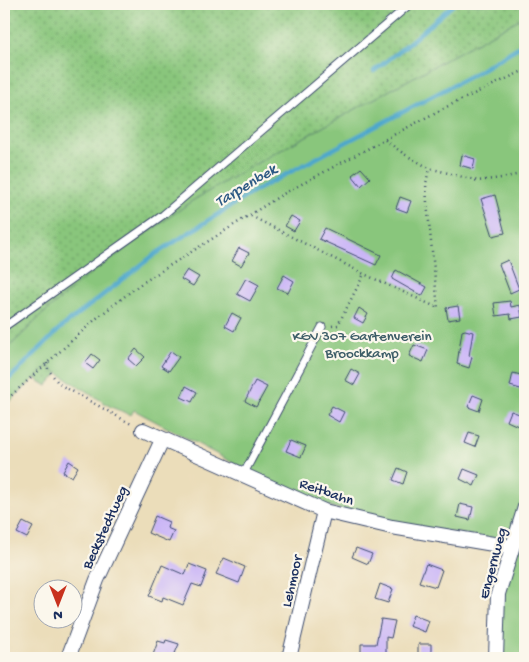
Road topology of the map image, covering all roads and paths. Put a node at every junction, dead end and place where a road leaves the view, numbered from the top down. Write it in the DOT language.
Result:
graph roads {
  1 [pos="410,4"];
  2 [pos="525,70"];
  3 [pos="384,140"];
  4 [pos="429,168"];
  5 [pos="525,173"];
  6 [pos="250,216"];
  7 [pos="364,274"];
  8 [pos="4,327"];
  9 [pos="322,327"];
  10 [pos="47,363"];
  11 [pos="4,402"];
  12 [pos="143,430"];
  13 [pos="162,440"];
  14 [pos="243,476"];
  15 [pos="525,507"];
  16 [pos="324,511"];
  17 [pos="511,547"];
  18 [pos="68,658"];
  19 [pos="289,658"];
  20 [pos="496,658"];
  1 -- 8 [label="lane"];
  2 -- 3 [label="path"];
  3 -- 4 [label="path"];
  3 -- 6 [label="path"];
  4 -- 5 [label="path"];
  4 -- 7 [label="path"];
  6 -- 7 [label="path"];
  6 -- 10 [label="path"];
  7 -- 9 [label="path"];
  9 -- 14 [label="lane"];
  10 -- 11 [label="path"];
  10 -- 12 [label="path"];
  12 -- 13 [label="street, Reitbahn"];
  13 -- 14 [label="street, Reitbahn"];
  13 -- 18 [label="street, Beckstedtweg"];
  14 -- 16 [label="street, Reitbahn"];
  15 -- 17 [label="street, Engernweg"];
  16 -- 17 [label="street, Reitbahn"];
  16 -- 19 [label="street, Lehmoor"];
  17 -- 20 [label="street, Engernweg"];
}
